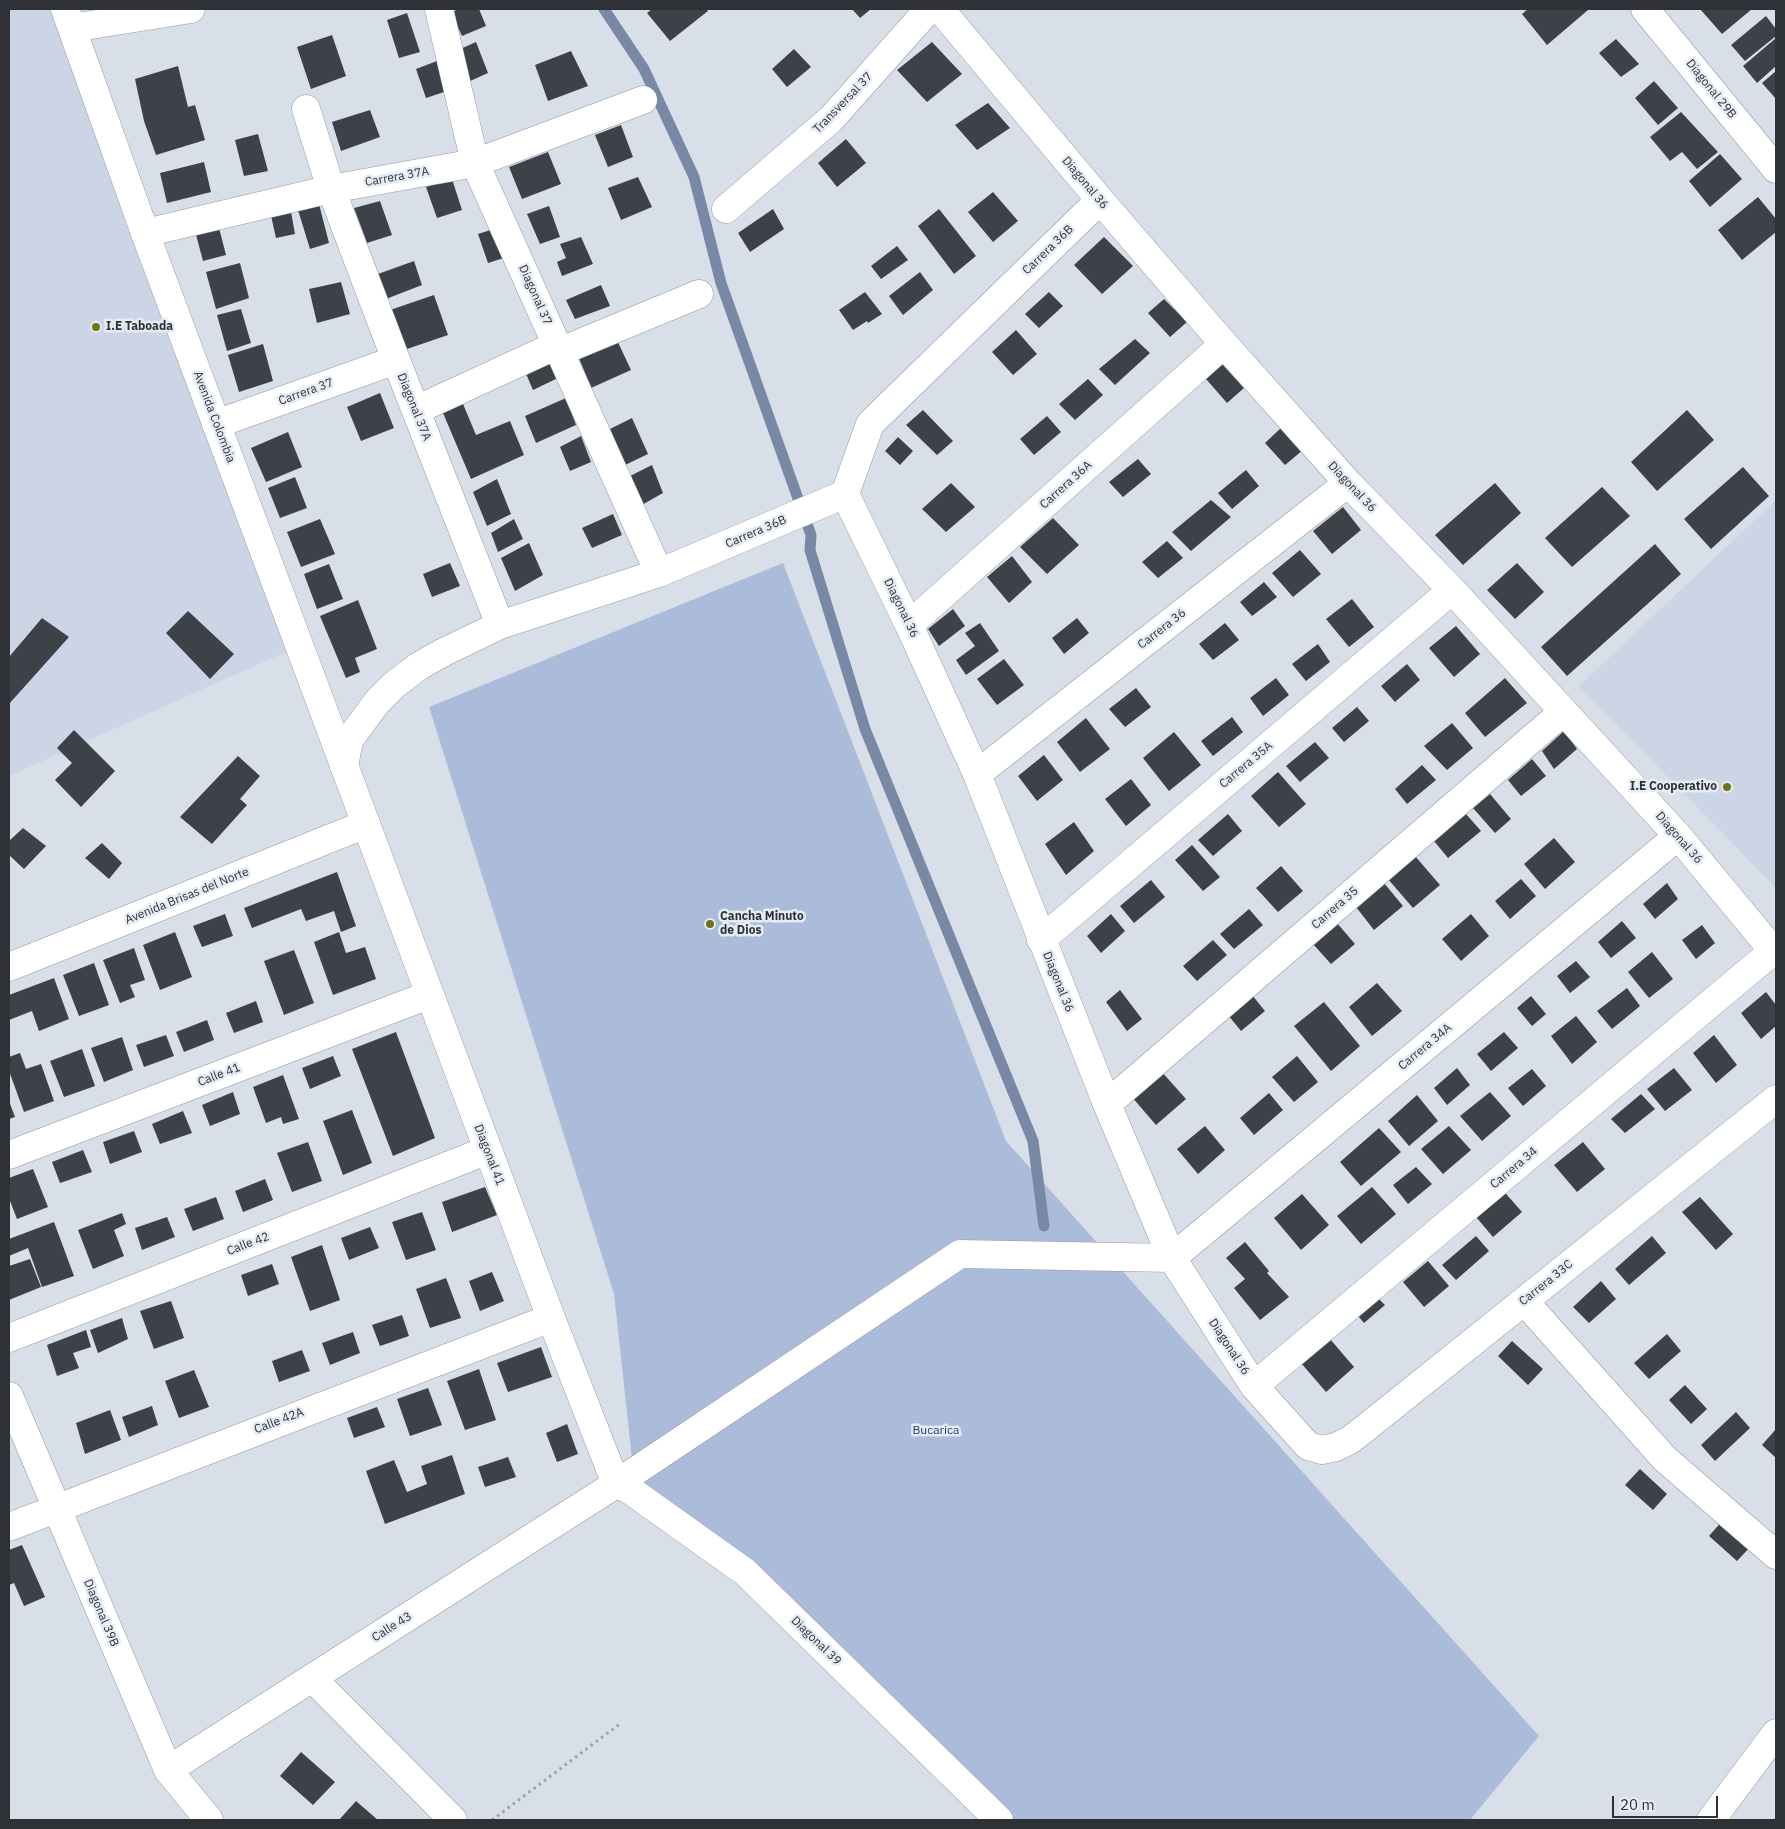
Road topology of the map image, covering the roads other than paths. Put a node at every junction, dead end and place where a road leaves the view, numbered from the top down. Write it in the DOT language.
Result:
graph roads {
  1 [pos="191,9"];
  2 [pos="439,9"];
  3 [pos="929,9"];
  4 [pos="940,9"];
  5 [pos="1646,9"];
  6 [pos="68,18"];
  7 [pos="643,100"];
  8 [pos="306,109"];
  9 [pos="475,163"];
  10 [pos="1776,169"];
  11 [pos="331,189"];
  12 [pos="1100,200"];
  13 [pos="726,209"];
  14 [pos="145,233"];
  15 [pos="699,294"];
  16 [pos="1224,344"];
  17 [pos="558,349"];
  18 [pos="396,360"];
  19 [pos="416,410"];
  20 [pos="216,424"];
  21 [pos="1348,484"];
  22 [pos="845,494"];
  23 [pos="659,572"];
  24 [pos="1452,590"];
  25 [pos="500,625"];
  26 [pos="909,626"];
  27 [pos="1563,712"];
  28 [pos="344,766"];
  29 [pos="976,774"];
  30 [pos="366,824"];
  31 [pos="1678,836"];
  32 [pos="1041,940"];
  33 [pos="1775,953"];
  34 [pos="9,967"];
  35 [pos="430,995"];
  36 [pos="1776,1099"];
  37 [pos="1107,1104"];
  38 [pos="488,1150"];
  39 [pos="9,1155"];
  40 [pos="1172,1258"];
  41 [pos="1524,1301"];
  42 [pos="551,1318"];
  43 [pos="9,1338"];
  44 [pos="1254,1386"];
  45 [pos="9,1396"];
  46 [pos="1308,1446"];
  47 [pos="616,1484"];
  48 [pos="55,1507"];
  49 [pos="9,1527"];
  50 [pos="1776,1555"];
  51 [pos="312,1678"];
  52 [pos="1776,1733"];
  53 [pos="168,1770"];
  54 [pos="209,1820"];
  55 [pos="453,1820"];
  56 [pos="999,1820"];
  57 [pos="1711,1820"];
  1 -- 6 [label="street"];
  2 -- 9 [label="street, Diagonal 37"];
  3 -- 13 [label="street, Transversal 37"];
  4 -- 12 [label="street, Diagonal 36"];
  5 -- 10 [label="street, Diagonal 29B"];
  6 -- 14 [label="street, Avenida Colombia"];
  7 -- 9 [label="street, Carrera 37A"];
  8 -- 11 [label="street, Diagonal 37A"];
  9 -- 11 [label="street, Carrera 37A"];
  9 -- 17 [label="street, Diagonal 37"];
  11 -- 14 [label="street, Carrera 37A"];
  11 -- 18 [label="street, Diagonal 37A"];
  12 -- 16 [label="street, Diagonal 36"];
  12 -- 22 [label="street, Carrera 36B"];
  14 -- 20 [label="street, Avenida Colombia"];
  15 -- 17 [label="street"];
  16 -- 21 [label="street, Diagonal 36"];
  16 -- 26 [label="street, Carrera 36A"];
  17 -- 19 [label="street"];
  17 -- 23 [label="street, Diagonal 37"];
  18 -- 19 [label="street, Diagonal 37A"];
  18 -- 20 [label="street, Carrera 37"];
  19 -- 25 [label="street, Diagonal 37A"];
  20 -- 28 [label="street, Avenida Colombia"];
  21 -- 24 [label="street, Diagonal 36"];
  21 -- 29 [label="street, Carrera 36"];
  22 -- 23 [label="street, Carrera 36B"];
  22 -- 26 [label="street, Diagonal 36"];
  23 -- 25 [label="street, Carrera 36B"];
  24 -- 27 [label="street, Diagonal 36"];
  24 -- 32 [label="street, Carrera 35A"];
  25 -- 28 [label="street, Carrera 36B"];
  26 -- 29 [label="street, Diagonal 36"];
  27 -- 31 [label="street, Diagonal 36"];
  27 -- 37 [label="street, Carrera 35"];
  28 -- 30 [label="street, Avenida Colombia"];
  29 -- 32 [label="street, Diagonal 36"];
  30 -- 34 [label="street, Avenida Brisas del Norte"];
  30 -- 35 [label="street, Diagonal 41"];
  31 -- 33 [label="street, Diagonal 36"];
  31 -- 40 [label="street, Carrera 34A"];
  32 -- 37 [label="street, Diagonal 36"];
  33 -- 44 [label="street, Carrera 34"];
  35 -- 38 [label="street, Diagonal 41"];
  35 -- 39 [label="street, Calle 41"];
  36 -- 41 [label="street, Carrera 33C"];
  37 -- 40 [label="street, Diagonal 36"];
  38 -- 42 [label="street, Diagonal 41"];
  38 -- 43 [label="street, Calle 42"];
  40 -- 44 [label="street, Diagonal 36"];
  40 -- 47 [label="street, Calle 43"];
  41 -- 46 [label="street, Carrera 33C"];
  41 -- 50 [label="street"];
  42 -- 47 [label="street, Diagonal 41"];
  42 -- 48 [label="street, Calle 42A"];
  44 -- 46 [label="street, Diagonal 36"];
  45 -- 48 [label="street, Diagonal 39B"];
  47 -- 51 [label="street, Calle 43"];
  47 -- 56 [label="street, Diagonal 39"];
  48 -- 49 [label="street, Calle 42A"];
  48 -- 53 [label="street, Diagonal 39B"];
  51 -- 53 [label="street, Calle 43"];
  51 -- 55 [label="street"];
  52 -- 57 [label="street"];
  53 -- 54 [label="street, Diagonal 39B"];
}
